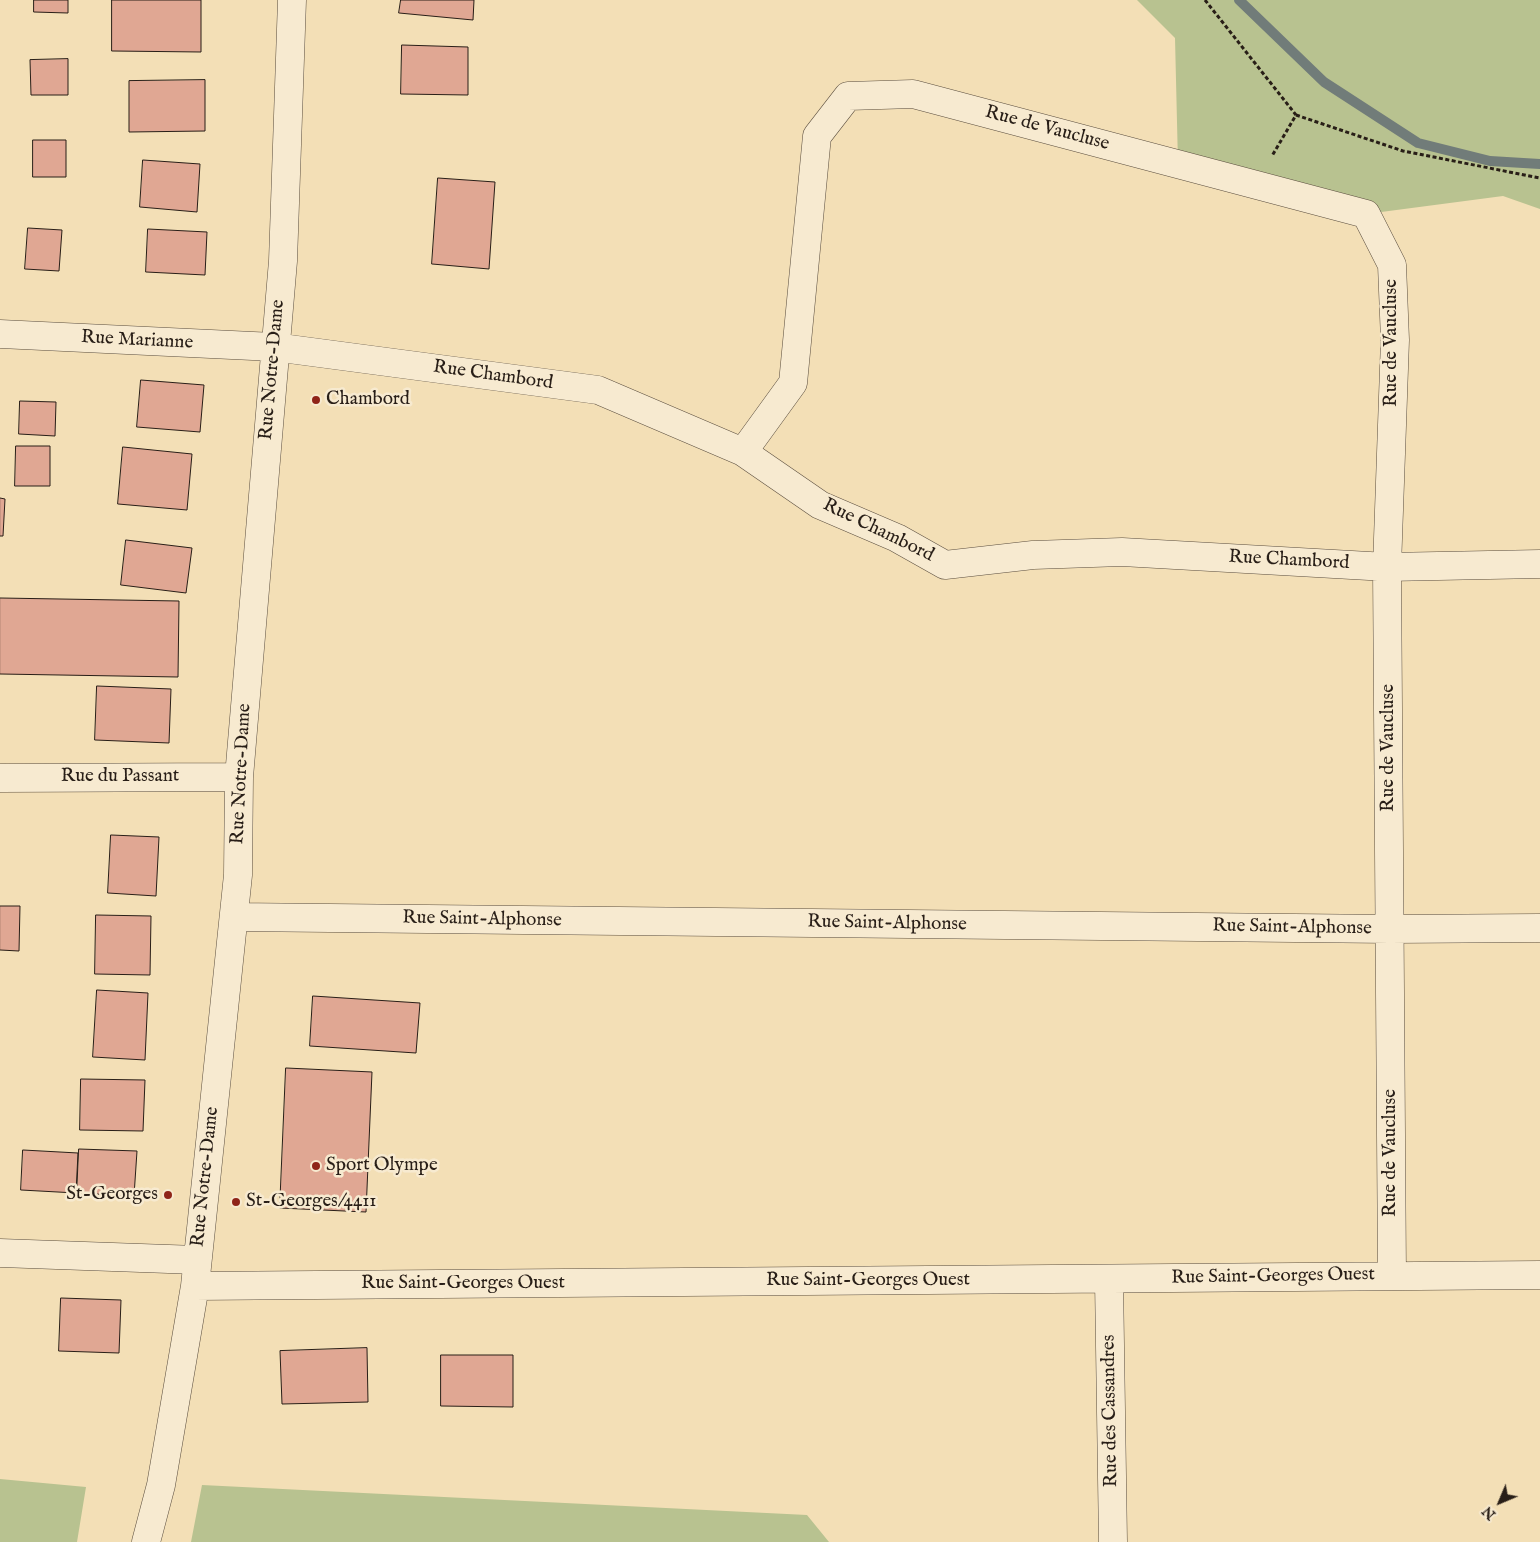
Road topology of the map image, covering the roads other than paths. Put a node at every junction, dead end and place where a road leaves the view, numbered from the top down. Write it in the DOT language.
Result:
graph roads {
  1 [pos="292,0"];
  2 [pos="0,334"];
  3 [pos="274,347"];
  4 [pos="743,452"];
  5 [pos="1540,564"];
  6 [pos="1388,567"];
  7 [pos="239,776"];
  8 [pos="0,778"];
  9 [pos="234,917"];
  10 [pos="1540,928"];
  11 [pos="1390,929"];
  12 [pos="0,1253"];
  13 [pos="196,1273"];
  14 [pos="1540,1275"];
  15 [pos="1392,1276"];
  16 [pos="1109,1280"];
  17 [pos="146,1542"];
  18 [pos="1113,1542"];
  1 -- 3 [label="street, Rue Notre-Dame"];
  2 -- 3 [label="street, Rue Marianne"];
  3 -- 4 [label="street, Rue Chambord"];
  3 -- 7 [label="street, Rue Notre-Dame"];
  4 -- 6 [label="street, Rue Chambord"];
  4 -- 6 [label="street, Rue de Vaucluse"];
  5 -- 6 [label="street, Rue Chambord"];
  6 -- 11 [label="street, Rue de Vaucluse"];
  7 -- 8 [label="street, Rue du Passant"];
  7 -- 9 [label="street, Rue Notre-Dame"];
  9 -- 11 [label="street, Rue Saint-Alphonse"];
  9 -- 13 [label="street, Rue Notre-Dame"];
  10 -- 11 [label="street, Rue Saint-Alphonse"];
  11 -- 15 [label="street, Rue de Vaucluse"];
  12 -- 13 [label="street, Rue Saint-Georges Ouest"];
  13 -- 16 [label="street, Rue Saint-Georges Ouest"];
  13 -- 17 [label="street, Rue Notre-Dame"];
  14 -- 15 [label="street, Rue Saint-Georges Ouest"];
  15 -- 16 [label="street, Rue Saint-Georges Ouest"];
  16 -- 18 [label="street, Rue des Cassandres"];
}
